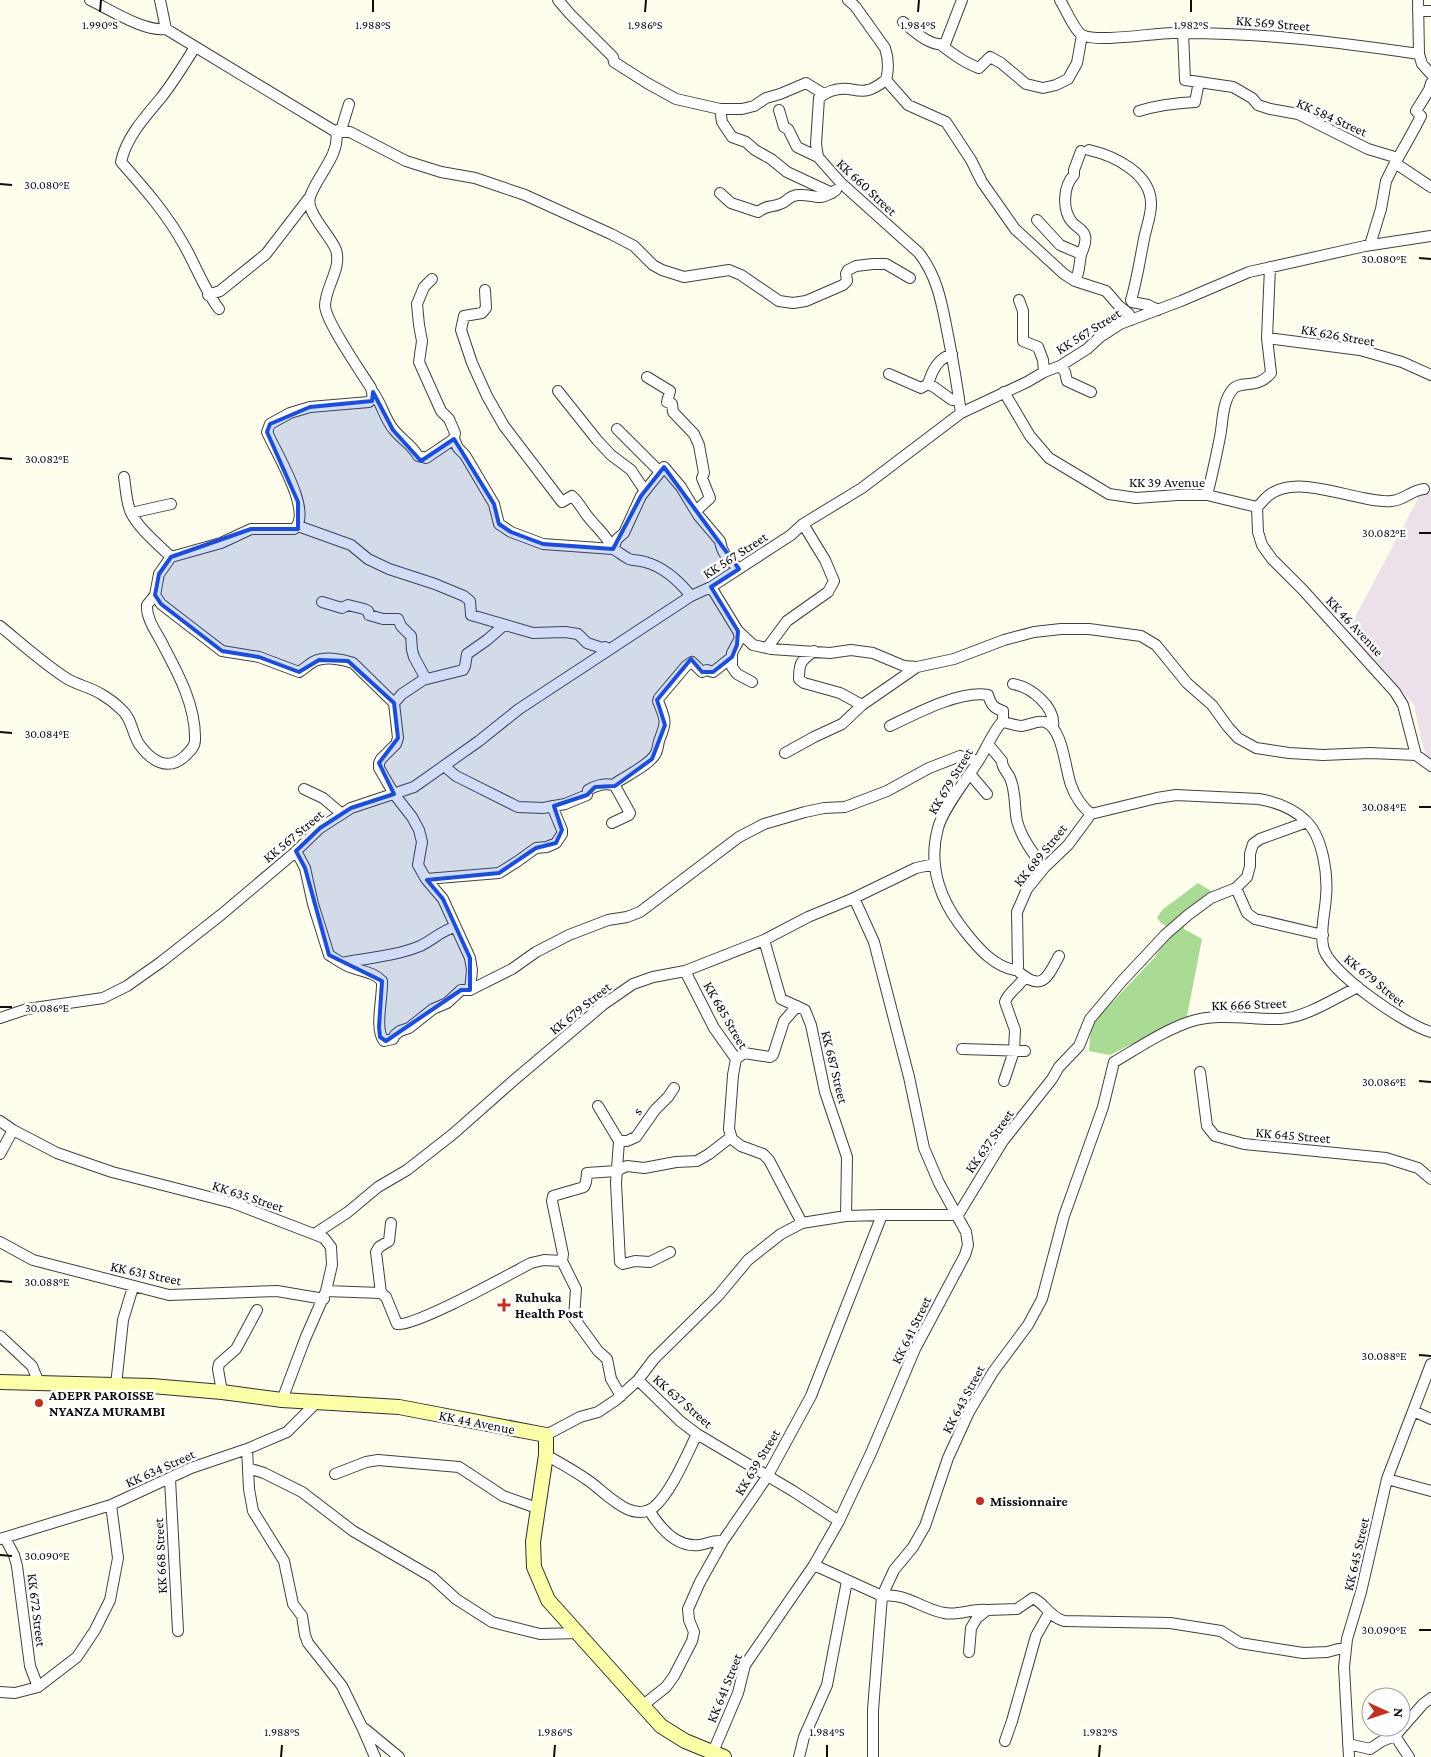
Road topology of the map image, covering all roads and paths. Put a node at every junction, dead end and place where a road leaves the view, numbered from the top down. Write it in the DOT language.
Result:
graph roads {
  1 [pos="90,0"];
  2 [pos="160,0"];
  3 [pos="558,0"];
  4 [pos="848,0"];
  5 [pos="962,0"];
  6 [pos="1060,0"];
  7 [pos="1418,5"];
  8 [pos="1431,11"];
  9 [pos="903,22"];
  10 [pos="166,29"];
  11 [pos="1183,32"];
  12 [pos="1082,35"];
  13 [pos="942,45"];
  14 [pos="195,47"];
  15 [pos="1418,54"];
  16 [pos="1431,74"];
  17 [pos="886,80"];
  18 [pos="1199,82"];
  19 [pos="1431,83"];
  20 [pos="824,94"];
  21 [pos="348,104"];
  22 [pos="720,109"];
  23 [pos="779,110"];
  24 [pos="1139,111"];
  25 [pos="336,132"];
  26 [pos="818,156"];
  27 [pos="1396,160"];
  28 [pos="841,183"];
  29 [pos="1431,188"];
  30 [pos="832,192"];
  31 [pos="720,193"];
  32 [pos="309,198"];
  33 [pos="1037,220"];
  34 [pos="1431,236"];
  35 [pos="1370,245"];
  36 [pos="1081,254"];
  37 [pos="1270,267"];
  38 [pos="910,278"];
  39 [pos="432,279"];
  40 [pos="1076,281"];
  41 [pos="485,290"];
  42 [pos="208,295"];
  43 [pos="1019,300"];
  44 [pos="219,309"];
  45 [pos="1158,310"];
  46 [pos="1131,320"];
  47 [pos="1267,338"];
  48 [pos="952,354"];
  49 [pos="1060,366"];
  50 [pos="1044,372"];
  51 [pos="889,374"];
  52 [pos="1431,375"];
  53 [pos="647,377"];
  54 [pos="928,384"];
  55 [pos="558,391"];
  56 [pos="373,392"];
  57 [pos="1004,392"];
  58 [pos="1091,392"];
  59 [pos="959,398"];
  60 [pos="961,413"];
  61 [pos="617,429"];
  62 [pos="454,439"];
  63 [pos="664,468"];
  64 [pos="124,478"];
  65 [pos="1424,489"];
  66 [pos="645,491"];
  67 [pos="1207,495"];
  68 [pos="171,504"];
  69 [pos="1258,508"];
  70 [pos="696,511"];
  71 [pos="131,513"];
  72 [pos="803,524"];
  73 [pos="298,526"];
  74 [pos="613,549"];
  75 [pos="171,557"];
  76 [pos="738,569"];
  77 [pos="711,587"];
  78 [pos="155,595"];
  79 [pos="691,596"];
  80 [pos="322,602"];
  81 [pos="0,626"];
  82 [pos="503,626"];
  83 [pos="738,631"];
  84 [pos="767,648"];
  85 [pos="609,649"];
  86 [pos="814,651"];
  87 [pos="732,657"];
  88 [pos="917,667"];
  89 [pos="426,680"];
  90 [pos="752,682"];
  91 [pos="1013,684"];
  92 [pos="394,703"];
  93 [pos="862,704"];
  94 [pos="1003,722"];
  95 [pos="890,726"];
  96 [pos="1053,727"];
  97 [pos="988,744"];
  98 [pos="785,753"];
  99 [pos="1416,755"];
  100 [pos="978,761"];
  101 [pos="444,766"];
  102 [pos="1431,766"];
  103 [pos="970,774"];
  104 [pos="615,786"];
  105 [pos="304,789"];
  106 [pos="394,794"];
  107 [pos="987,794"];
  108 [pos="552,806"];
  109 [pos="342,814"];
  110 [pos="1090,814"];
  111 [pos="1307,822"];
  112 [pos="612,823"];
  113 [pos="296,851"];
  114 [pos="935,864"];
  115 [pos="1044,868"];
  116 [pos="426,879"];
  117 [pos="1236,888"];
  118 [pos="854,898"];
  119 [pos="455,927"];
  120 [pos="1323,935"];
  121 [pos="764,940"];
  122 [pos="1059,956"];
  123 [pos="342,963"];
  124 [pos="1012,969"];
  125 [pos="685,971"];
  126 [pos="1025,977"];
  127 [pos="1358,987"];
  128 [pos="470,990"];
  129 [pos="797,1006"];
  130 [pos="0,1018"];
  131 [pos="1431,1032"];
  132 [pos="962,1049"];
  133 [pos="1019,1051"];
  134 [pos="736,1059"];
  135 [pos="1114,1062"];
  136 [pos="1200,1072"];
  137 [pos="1004,1081"];
  138 [pos="674,1088"];
  139 [pos="598,1106"];
  140 [pos="0,1121"];
  141 [pos="13,1130"];
  142 [pos="731,1137"];
  143 [pos="619,1141"];
  144 [pos="0,1154"];
  145 [pos="616,1171"];
  146 [pos="1431,1179"];
  147 [pos="882,1215"];
  148 [pos="958,1215"];
  149 [pos="846,1216"];
  150 [pos="391,1223"];
  151 [pos="802,1223"];
  152 [pos="316,1233"];
  153 [pos="0,1242"];
  154 [pos="670,1252"];
  155 [pos="562,1260"];
  156 [pos="133,1287"];
  157 [pos="381,1293"];
  158 [pos="325,1295"];
  159 [pos="257,1310"];
  160 [pos="0,1336"];
  161 [pos="1431,1364"];
  162 [pos="638,1380"];
  163 [pos="0,1382"];
  164 [pos="39,1383"];
  165 [pos="116,1385"];
  166 [pos="222,1392"];
  167 [pos="620,1396"];
  168 [pos="282,1400"];
  169 [pos="318,1401"];
  170 [pos="1413,1411"];
  171 [pos="1431,1419"];
  172 [pos="697,1434"];
  173 [pos="546,1435"];
  174 [pos="247,1450"];
  175 [pos="546,1455"];
  176 [pos="248,1468"];
  177 [pos="335,1474"];
  178 [pos="767,1477"];
  179 [pos="170,1479"];
  180 [pos="1387,1480"];
  181 [pos="1431,1491"];
  182 [pos="111,1505"];
  183 [pos="537,1508"];
  184 [pos="649,1510"];
  185 [pos="839,1521"];
  186 [pos="2,1539"];
  187 [pos="723,1542"];
  188 [pos="814,1565"];
  189 [pos="847,1581"];
  190 [pos="882,1596"];
  191 [pos="987,1610"];
  192 [pos="1049,1613"];
  193 [pos="178,1631"];
  194 [pos="579,1633"];
  195 [pos="1346,1647"];
  196 [pos="969,1652"];
  197 [pos="38,1687"];
  198 [pos="0,1692"];
  199 [pos="1431,1698"];
  200 [pos="642,1706"];
  201 [pos="1411,1718"];
  202 [pos="362,1727"];
  203 [pos="1392,1737"];
  204 [pos="1396,1737"];
  205 [pos="1005,1741"];
  206 [pos="1348,1744"];
  207 [pos="719,1754"];
  208 [pos="375,1757"];
  209 [pos="399,1757"];
  210 [pos="799,1757"];
  211 [pos="873,1757"];
  212 [pos="1349,1757"];
  213 [pos="1409,1757"];
  1 -- 10 [label="street"];
  2 -- 10 [label="street"];
  3 -- 22 [label="street"];
  4 -- 17 [label="street"];
  5 -- 13 [label="street"];
  6 -- 12 [label="street"];
  7 -- 8 [label="street"];
  7 -- 15 [label="street"];
  9 -- 13 [label="street"];
  10 -- 14 [label="street"];
  11 -- 12 [label="street, KK 569 Street"];
  11 -- 15 [label="street, KK 569 Street"];
  11 -- 18 [label="street"];
  12 -- 13 [label="street"];
  14 -- 25 [label="street"];
  14 -- 42 [label="street"];
  15 -- 16 [label="street"];
  17 -- 20 [label="street"];
  17 -- 40 [label="street"];
  18 -- 24 [label="street"];
  18 -- 27 [label="street, KK 584 Street"];
  19 -- 27 [label="street"];
  20 -- 22 [label="street"];
  20 -- 26 [label="street, KK 660 Street"];
  21 -- 25 [label="street"];
  22 -- 30 [label="street"];
  23 -- 26 [label="street"];
  25 -- 32 [label="street"];
  25 -- 38 [label="street"];
  26 -- 28 [label="street, KK 660 Street"];
  27 -- 29 [label="street, KK 584 Street"];
  27 -- 35 [label="street"];
  28 -- 30 [label="street"];
  28 -- 48 [label="street, KK 660 Street"];
  30 -- 31 [label="street"];
  32 -- 42 [label="street"];
  32 -- 56 [label="street"];
  33 -- 36 [label="street"];
  34 -- 35 [label="street, KK 567 Street"];
  35 -- 37 [label="street, KK 567 Street"];
  36 -- 40 [label="street"];
  36 -- 45 [label="street"];
  37 -- 45 [label="street, KK 567 Street"];
  37 -- 47 [label="street"];
  39 -- 62 [label="street"];
  40 -- 46 [label="street"];
  41 -- 74 [label="street"];
  42 -- 44 [label="street"];
  43 -- 50 [label="street"];
  45 -- 46 [label="street, KK 567 Street"];
  46 -- 49 [label="street, KK 567 Street"];
  47 -- 52 [label="street, KK 626 Street"];
  47 -- 67 [label="street"];
  48 -- 54 [label="street"];
  48 -- 59 [label="street, KK 660 Street"];
  49 -- 50 [label="street, KK 567 Street"];
  49 -- 58 [label="street"];
  50 -- 57 [label="street, KK 567 Street"];
  51 -- 54 [label="street"];
  53 -- 70 [label="street"];
  54 -- 59 [label="street"];
  55 -- 66 [label="street"];
  56 -- 62 [label="street"];
  56 -- 73 [label="street"];
  57 -- 60 [label="street, KK 567 Street"];
  57 -- 67 [label="street, KK 39 Avenue"];
  59 -- 60 [label="street, KK 660 Street"];
  60 -- 72 [label="street, KK 567 Street"];
  61 -- 63 [label="street"];
  62 -- 74 [label="street"];
  63 -- 66 [label="street"];
  63 -- 70 [label="street"];
  64 -- 71 [label="street"];
  65 -- 69 [label="street"];
  66 -- 74 [label="street"];
  67 -- 69 [label="street, KK 39 Avenue"];
  68 -- 71 [label="street"];
  69 -- 99 [label="street, KK 46 Avenue"];
  70 -- 76 [label="street"];
  71 -- 75 [label="street"];
  72 -- 76 [label="street, KK 567 Street"];
  72 -- 84 [label="street"];
  73 -- 75 [label="street"];
  73 -- 82 [label="street"];
  74 -- 79 [label="street"];
  75 -- 78 [label="street"];
  76 -- 77 [label="street, KK 567 Street"];
  77 -- 79 [label="street, KK 567 Street"];
  77 -- 83 [label="street"];
  78 -- 81 [label="street"];
  78 -- 92 [label="street"];
  79 -- 85 [label="street, KK 567 Street"];
  80 -- 89 [label="street"];
  82 -- 85 [label="street"];
  82 -- 89 [label="street"];
  83 -- 84 [label="street"];
  83 -- 87 [label="street"];
  84 -- 86 [label="street"];
  85 -- 101 [label="street, KK 567 Street"];
  86 -- 88 [label="street"];
  86 -- 93 [label="street"];
  87 -- 90 [label="street"];
  87 -- 104 [label="street"];
  88 -- 93 [label="street"];
  88 -- 99 [label="street"];
  89 -- 92 [label="street"];
  91 -- 96 [label="street"];
  92 -- 106 [label="street"];
  93 -- 98 [label="street"];
  94 -- 95 [label="street"];
  94 -- 96 [label="street"];
  94 -- 97 [label="street, KK 679 Street"];
  96 -- 110 [label="street"];
  97 -- 100 [label="street, KK 679 Street"];
  97 -- 115 [label="street"];
  99 -- 102 [label="street"];
  100 -- 103 [label="street, KK 679 Street"];
  100 -- 128 [label="street"];
  101 -- 106 [label="street, KK 567 Street"];
  101 -- 108 [label="street"];
  103 -- 107 [label="street"];
  103 -- 114 [label="street, KK 679 Street"];
  104 -- 108 [label="street"];
  104 -- 112 [label="street"];
  105 -- 109 [label="street"];
  106 -- 109 [label="street, KK 567 Street"];
  106 -- 116 [label="street"];
  108 -- 116 [label="street"];
  109 -- 113 [label="street, KK 567 Street"];
  110 -- 111 [label="street, KK 679 Street"];
  110 -- 115 [label="street, KK 689 Street"];
  111 -- 117 [label="street"];
  111 -- 120 [label="street, KK 679 Street"];
  113 -- 123 [label="street"];
  113 -- 130 [label="street, KK 567 Street"];
  114 -- 118 [label="street, KK 679 Street"];
  114 -- 124 [label="street"];
  115 -- 124 [label="street, KK 689 Street"];
  116 -- 119 [label="street"];
  117 -- 120 [label="street"];
  117 -- 148 [label="street, KK 637 Street"];
  118 -- 121 [label="street, KK 679 Street"];
  118 -- 148 [label="street, KK 641 Street"];
  119 -- 123 [label="street"];
  119 -- 128 [label="street"];
  120 -- 127 [label="street, KK 679 Street"];
  121 -- 125 [label="street, KK 679 Street"];
  121 -- 129 [label="street, KK 687 Street"];
  122 -- 126 [label="street"];
  123 -- 128 [label="street"];
  124 -- 126 [label="street"];
  125 -- 134 [label="street, KK 685 Street"];
  125 -- 152 [label="street, KK 679 Street"];
  126 -- 133 [label="street"];
  127 -- 131 [label="street, KK 679 Street"];
  127 -- 135 [label="street, KK 666 Street"];
  129 -- 134 [label="street"];
  129 -- 149 [label="street, KK 687 Street"];
  132 -- 133 [label="street"];
  133 -- 137 [label="street"];
  134 -- 142 [label="street, KK 685 Street"];
  135 -- 190 [label="street, KK 643 Street"];
  136 -- 146 [label="street, KK 645 Street"];
  138 -- 143 [label="street, s"];
  139 -- 143 [label="street"];
  140 -- 141 [label="street, KK 635 Street"];
  141 -- 144 [label="street"];
  141 -- 152 [label="street, KK 635 Street"];
  142 -- 145 [label="street"];
  142 -- 151 [label="street"];
  143 -- 145 [label="street"];
  145 -- 154 [label="street"];
  145 -- 155 [label="street"];
  147 -- 148 [label="street, KK 637 Street"];
  147 -- 149 [label="street, KK 637 Street"];
  147 -- 178 [label="street, KK 639 Street"];
  148 -- 185 [label="street, KK 641 Street"];
  149 -- 151 [label="street, KK 637 Street"];
  150 -- 157 [label="street"];
  151 -- 162 [label="street, KK 637 Street"];
  152 -- 158 [label="street"];
  153 -- 156 [label="street, KK 631 Street"];
  155 -- 157 [label="street"];
  155 -- 167 [label="street"];
  156 -- 158 [label="street, KK 631 Street"];
  156 -- 165 [label="street"];
  157 -- 158 [label="street, KK 631 Street"];
  158 -- 168 [label="street"];
  159 -- 166 [label="street"];
  160 -- 164 [label="street"];
  161 -- 170 [label="street, KK 645 Street"];
  162 -- 167 [label="street, KK 637 Street"];
  162 -- 172 [label="street, KK 637 Street"];
  163 -- 164 [label="main road, KK 44 Avenue"];
  164 -- 165 [label="main road, KK 44 Avenue"];
  165 -- 166 [label="main road, KK 44 Avenue"];
  166 -- 168 [label="main road, KK 44 Avenue"];
  167 -- 173 [label="street, KK 637 Street"];
  168 -- 169 [label="main road, KK 44 Avenue"];
  169 -- 173 [label="main road, KK 44 Avenue"];
  169 -- 174 [label="street, KK 634 Street"];
  170 -- 171 [label="street"];
  170 -- 180 [label="street, KK 645 Street"];
  172 -- 178 [label="street, KK 637 Street"];
  172 -- 184 [label="street"];
  173 -- 175 [label="main road"];
  174 -- 176 [label="street"];
  174 -- 179 [label="street, KK 634 Street"];
  175 -- 183 [label="main road"];
  175 -- 184 [label="street"];
  176 -- 194 [label="street"];
  176 -- 202 [label="street"];
  177 -- 183 [label="street"];
  178 -- 185 [label="street, KK 637 Street"];
  178 -- 187 [label="street, KK 639 Street"];
  179 -- 182 [label="street, KK 634 Street"];
  179 -- 193 [label="street, KK 668 Street"];
  180 -- 181 [label="street"];
  180 -- 195 [label="street, KK 645 Street"];
  182 -- 186 [label="street, KK 634 Street"];
  182 -- 197 [label="street"];
  183 -- 194 [label="main road"];
  184 -- 187 [label="street"];
  185 -- 188 [label="street, KK 641 Street"];
  186 -- 197 [label="street, KK 672 Street"];
  187 -- 200 [label="street, KK 639 Street"];
  188 -- 189 [label="street"];
  188 -- 207 [label="street, KK 641 Street"];
  189 -- 190 [label="street"];
  189 -- 210 [label="street"];
  190 -- 191 [label="street"];
  190 -- 211 [label="street, KK 643 Street"];
  191 -- 192 [label="street"];
  191 -- 196 [label="street"];
  192 -- 195 [label="street"];
  192 -- 205 [label="street"];
  194 -- 200 [label="main road"];
  195 -- 206 [label="street, KK 645 Street"];
  197 -- 198 [label="street"];
  199 -- 201 [label="street"];
  200 -- 207 [label="main road"];
  202 -- 208 [label="street"];
  202 -- 209 [label="street"];
  203 -- 206 [label="street"];
  204 -- 213 [label="street"];
  206 -- 212 [label="street, KK 645 Street"];
}
